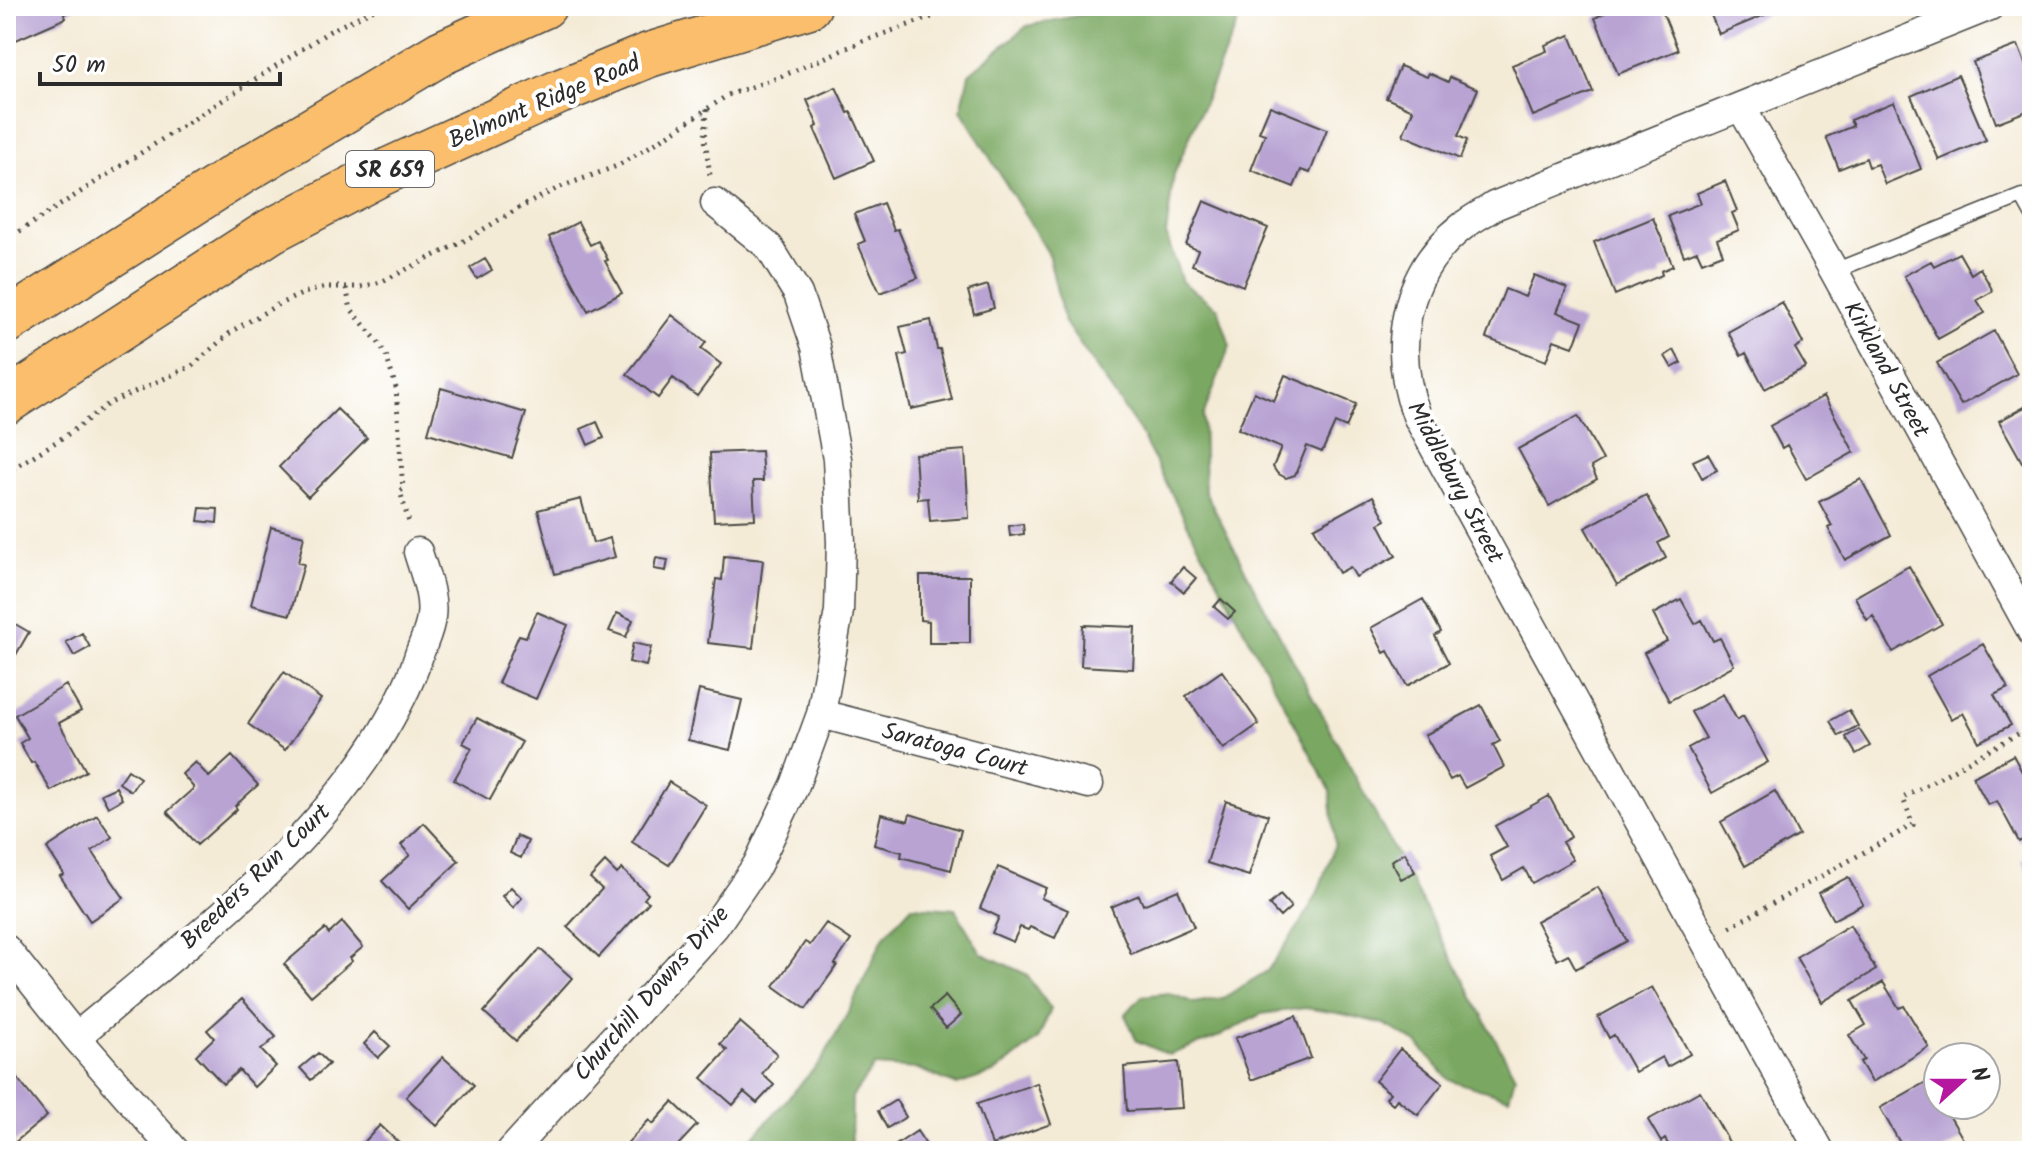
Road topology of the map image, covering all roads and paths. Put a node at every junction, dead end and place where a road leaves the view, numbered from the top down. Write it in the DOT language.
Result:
graph roads {
  1 [pos="380,6"];
  2 [pos="544,6"];
  3 [pos="809,6"];
  4 [pos="963,6"];
  5 [pos="1990,6"];
  6 [pos="1741,107"];
  7 [pos="707,109"];
  8 [pos="715,203"];
  9 [pos="2032,214"];
  10 [pos="6,240"];
  11 [pos="1834,271"];
  12 [pos="346,288"];
  13 [pos="6,322"];
  14 [pos="6,402"];
  15 [pos="6,473"];
  16 [pos="418,552"];
  17 [pos="2032,632"];
  18 [pos="821,714"];
  19 [pos="2032,726"];
  20 [pos="1089,784"];
  21 [pos="1705,941"];
  22 [pos="6,949"];
  23 [pos="76,1037"];
  24 [pos="175,1151"];
  25 [pos="511,1151"];
  26 [pos="1820,1151"];
  1 -- 10 [label="path"];
  2 -- 13 [label="main road, SR 659"];
  3 -- 14 [label="main road, Belmont Ridge Road / SR 659"];
  4 -- 7 [label="path"];
  5 -- 6 [label="street, Middlebury Street"];
  6 -- 11 [label="street, Kirkland Street"];
  6 -- 21 [label="street, Middlebury Street"];
  7 -- 8 [label="path"];
  7 -- 12 [label="path"];
  8 -- 18 [label="street, Churchill Downs Drive"];
  9 -- 11 [label="lane"];
  11 -- 17 [label="street, Kirkland Street"];
  12 -- 15 [label="path"];
  12 -- 16 [label="path"];
  16 -- 23 [label="street, Breeders Run Court"];
  18 -- 20 [label="street, Saratoga Court"];
  18 -- 25 [label="street, Churchill Downs Drive"];
  19 -- 21 [label="path"];
  21 -- 26 [label="street, Middlebury Street"];
  22 -- 23 [label="street"];
  23 -- 24 [label="street"];
}
